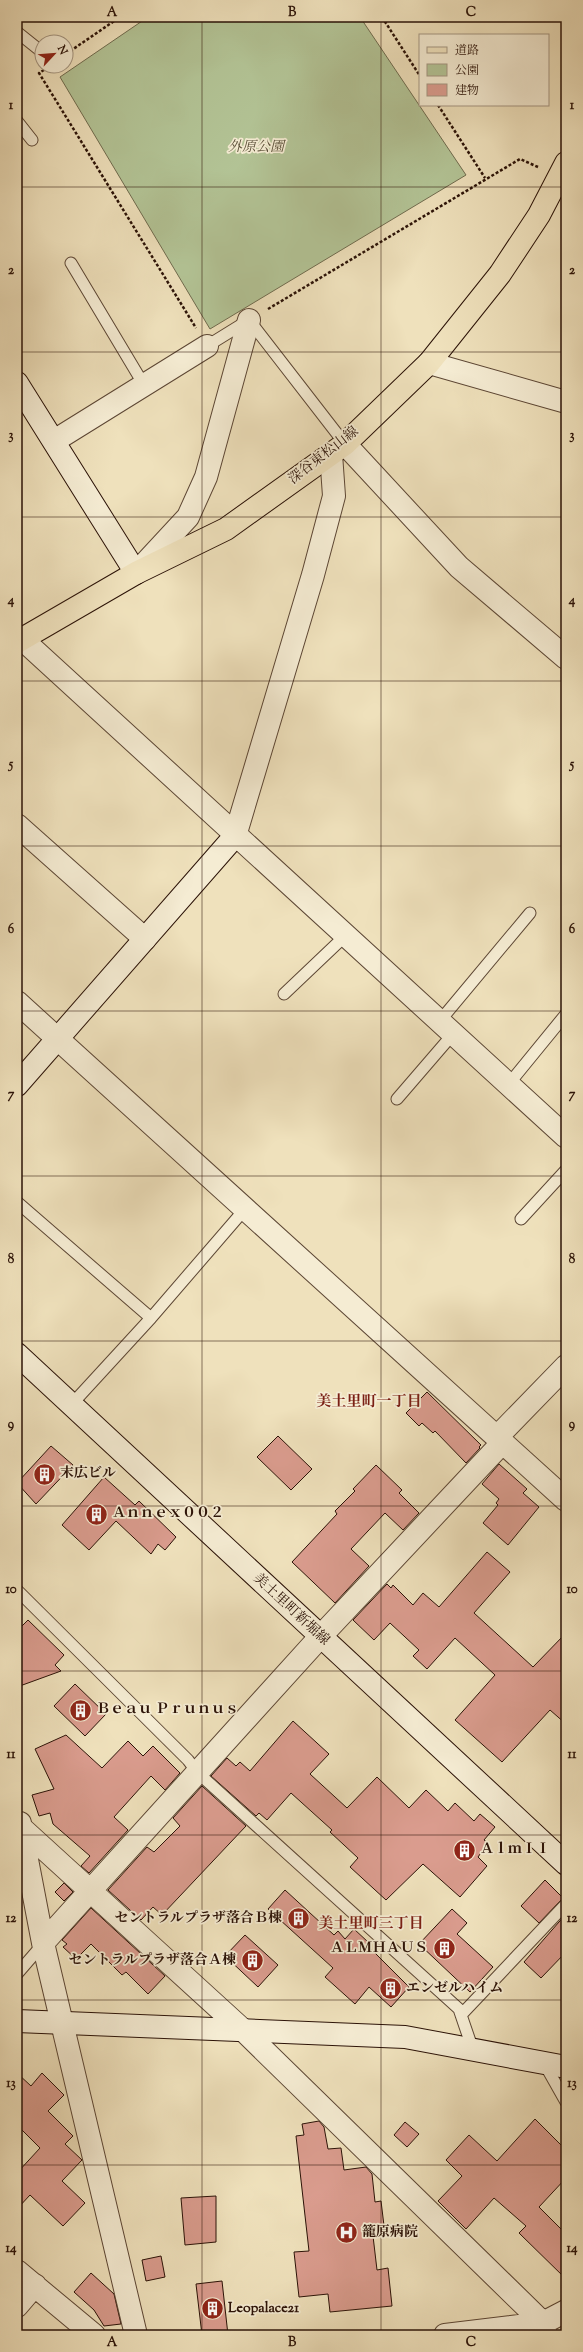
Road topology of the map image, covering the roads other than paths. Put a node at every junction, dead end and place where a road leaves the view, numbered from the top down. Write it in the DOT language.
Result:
graph roads {
  1 [pos="17,32"];
  2 [pos="34,46"];
  3 [pos="17,121"];
  4 [pos="32,140"];
  5 [pos="562,169"];
  6 [pos="71,263"];
  7 [pos="249,320"];
  8 [pos="207,346"];
  9 [pos="429,363"];
  10 [pos="17,383"];
  11 [pos="144,385"];
  12 [pos="566,402"];
  13 [pos="54,441"];
  14 [pos="338,449"];
  15 [pos="136,573"];
  16 [pos="20,641"];
  17 [pos="566,658"];
  18 [pos="17,825"];
  19 [pos="235,836"];
  20 [pos="530,913"];
  21 [pos="345,936"];
  22 [pos="145,939"];
  23 [pos="284,994"];
  24 [pos="17,1002"];
  25 [pos="566,1014"];
  26 [pos="446,1028"];
  27 [pos="57,1039"];
  28 [pos="17,1085"];
  29 [pos="508,1085"];
  30 [pos="397,1099"];
  31 [pos="566,1137"];
  32 [pos="566,1170"];
  33 [pos="17,1202"];
  34 [pos="245,1209"];
  35 [pos="521,1219"];
  36 [pos="151,1318"];
  37 [pos="17,1354"];
  38 [pos="566,1366"];
  39 [pos="72,1404"];
  40 [pos="500,1439"];
  41 [pos="566,1500"];
  42 [pos="17,1590"];
  43 [pos="320,1637"];
  44 [pos="197,1772"];
  45 [pos="18,1820"];
  46 [pos="566,1864"];
  47 [pos="91,1890"];
  48 [pos="566,1904"];
  49 [pos="44,1943"];
  50 [pos="17,1974"];
  51 [pos="461,2015"];
  52 [pos="17,2021"];
  53 [pos="63,2024"];
  54 [pos="244,2031"];
  55 [pos="473,2050"];
  56 [pos="544,2063"];
  57 [pos="566,2067"];
  58 [pos="566,2102"];
  59 [pos="17,2271"];
  60 [pos="35,2285"];
  61 [pos="17,2306"];
  62 [pos="566,2311"];
  63 [pos="544,2329"];
  64 [pos="94,2335"];
  65 [pos="136,2335"];
  66 [pos="445,2335"];
  1 -- 2 [label="lane"];
  3 -- 4 [label="lane"];
  5 -- 9 [label="main road, 深谷東松山線"];
  6 -- 11 [label="lane"];
  7 -- 8 [label="lane"];
  7 -- 14 [label="lane"];
  7 -- 15 [label="street"];
  8 -- 11 [label="street"];
  9 -- 12 [label="street"];
  9 -- 14 [label="main road, 深谷東松山線"];
  10 -- 13 [label="street"];
  11 -- 13 [label="street"];
  13 -- 15 [label="street"];
  14 -- 15 [label="main road, 深谷東松山線"];
  14 -- 17 [label="street"];
  14 -- 19 [label="street"];
  15 -- 16 [label="main road, 深谷東松山線"];
  16 -- 19 [label="street"];
  18 -- 22 [label="street"];
  19 -- 21 [label="street"];
  19 -- 22 [label="street"];
  20 -- 26 [label="lane"];
  21 -- 23 [label="lane"];
  21 -- 26 [label="street"];
  22 -- 27 [label="street"];
  24 -- 27 [label="street"];
  25 -- 29 [label="lane"];
  26 -- 29 [label="street"];
  26 -- 30 [label="lane"];
  27 -- 28 [label="street"];
  27 -- 34 [label="street"];
  29 -- 31 [label="street"];
  32 -- 35 [label="lane"];
  33 -- 36 [label="lane"];
  34 -- 36 [label="lane"];
  34 -- 40 [label="street"];
  36 -- 39 [label="lane"];
  37 -- 39 [label="street, 美土里町新堀線"];
  38 -- 40 [label="street"];
  39 -- 43 [label="street, 美土里町新堀線"];
  40 -- 41 [label="street"];
  40 -- 43 [label="street"];
  42 -- 44 [label="lane"];
  43 -- 44 [label="street"];
  43 -- 46 [label="street, 美土里町新堀線"];
  44 -- 47 [label="street"];
  44 -- 51 [label="lane"];
  45 -- 47 [label="street"];
  45 -- 49 [label="street"];
  47 -- 49 [label="street"];
  47 -- 54 [label="street"];
  48 -- 51 [label="lane"];
  49 -- 50 [label="lane"];
  49 -- 53 [label="street"];
  51 -- 55 [label="lane"];
  52 -- 53 [label="street"];
  53 -- 54 [label="street"];
  53 -- 65 [label="street"];
  54 -- 55 [label="street"];
  54 -- 63 [label="street"];
  55 -- 56 [label="street"];
  56 -- 57 [label="street"];
  56 -- 58 [label="lane"];
  59 -- 60 [label="street"];
  60 -- 61 [label="street"];
  60 -- 64 [label="street"];
  62 -- 63 [label="street"];
  63 -- 66 [label="street"];
}
